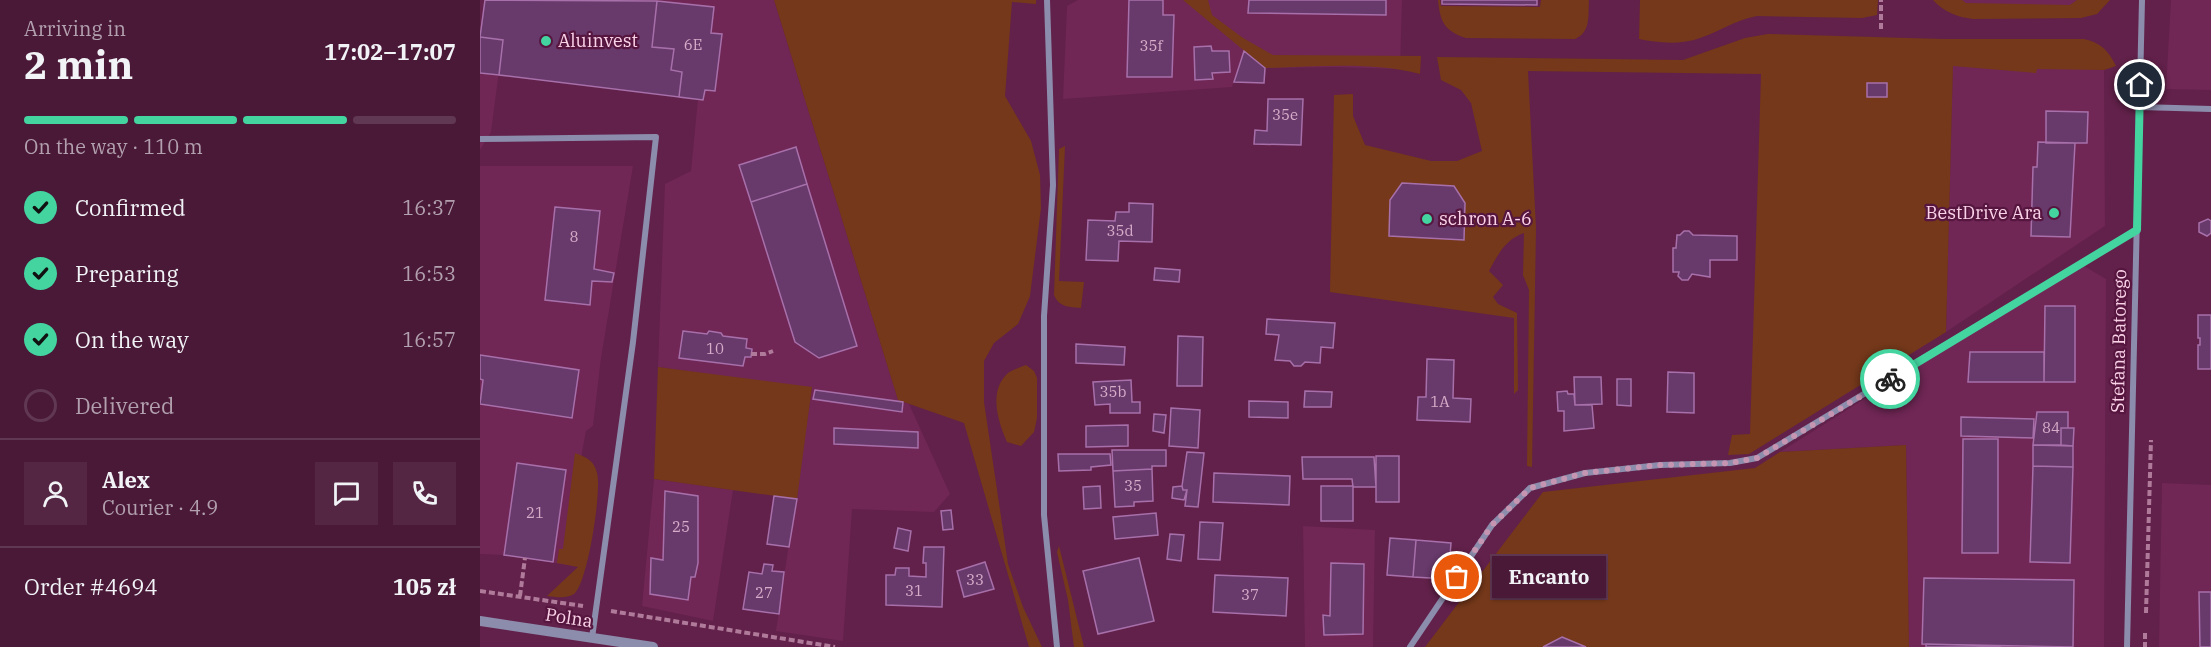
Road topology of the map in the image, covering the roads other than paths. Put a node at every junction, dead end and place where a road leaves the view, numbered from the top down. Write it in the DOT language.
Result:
graph roads {
  1 [pos="1047,0"];
  2 [pos="2142,0"];
  3 [pos="2140,107"];
  4 [pos="2211,109"];
  5 [pos="480,139"];
  6 [pos="2137,230"];
  7 [pos="480,621"];
  8 [pos="592,638"];
  9 [pos="653,647"];
  10 [pos="1057,647"];
  11 [pos="1410,647"];
  12 [pos="2127,647"];
  1 -- 10 [label="street"];
  2 -- 3 [label="street, Stefana Batorego"];
  3 -- 4 [label="street"];
  3 -- 6 [label="street, Stefana Batorego"];
  5 -- 8 [label="street"];
  6 -- 11 [label="street"];
  6 -- 12 [label="street, Stefana Batorego"];
  7 -- 8 [label="street, Polna"];
  8 -- 9 [label="street, Polna"];
}
